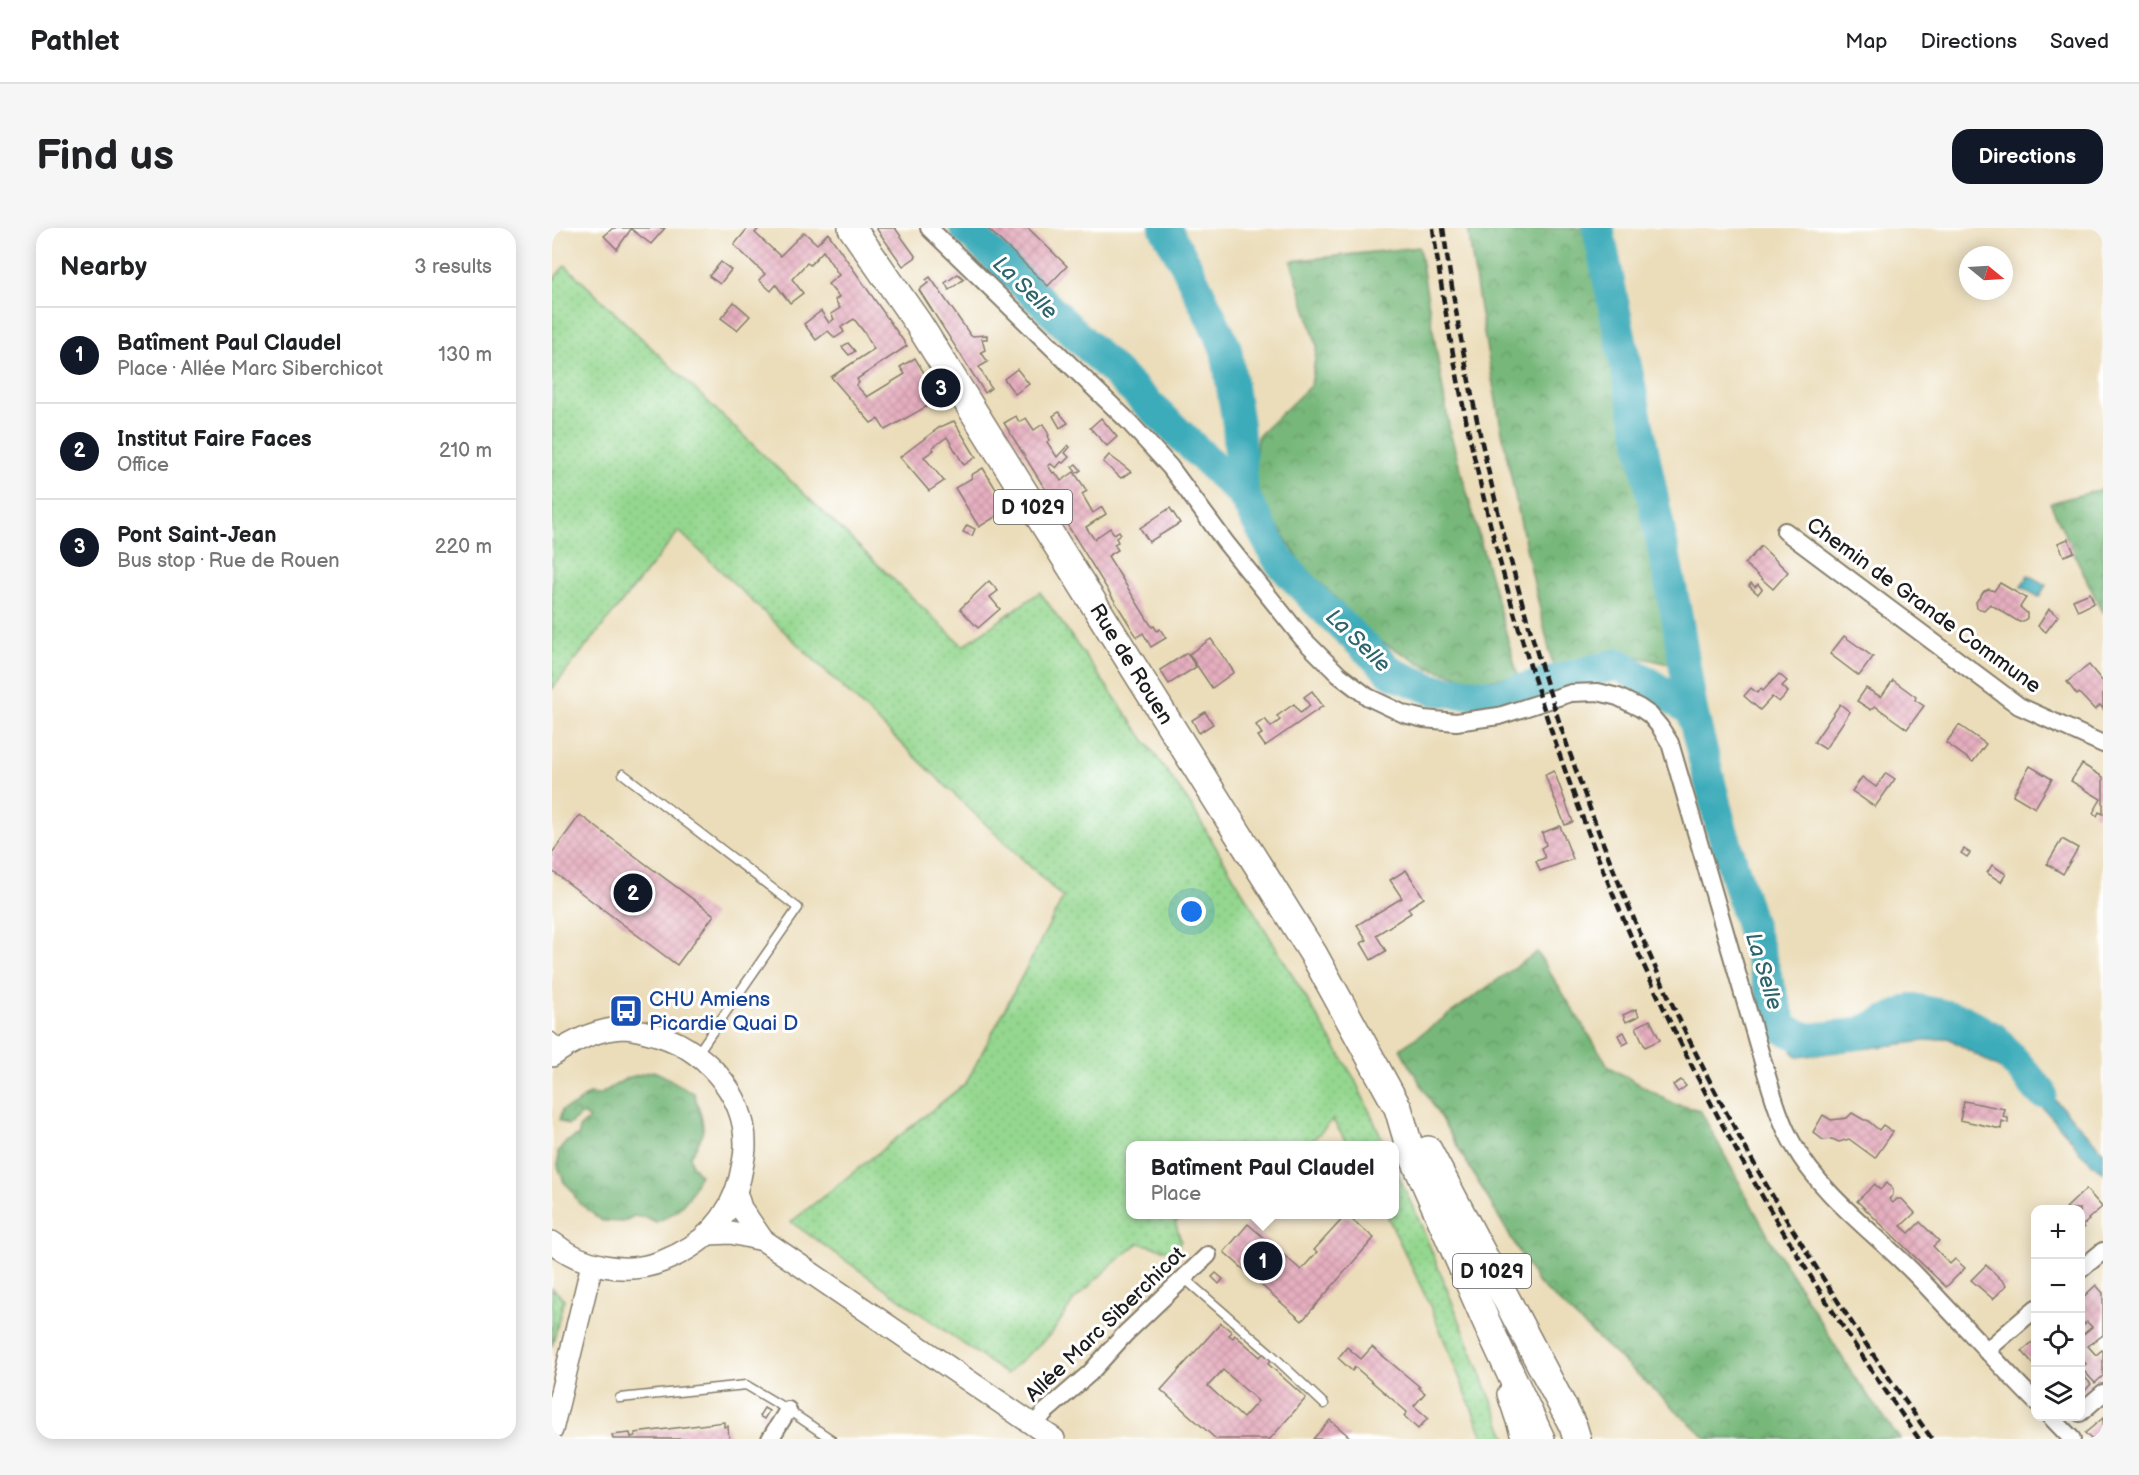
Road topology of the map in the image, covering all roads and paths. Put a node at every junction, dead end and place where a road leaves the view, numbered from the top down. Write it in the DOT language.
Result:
graph roads {
  1 [pos="852,228"];
  2 [pos="929,228"];
  3 [pos="1785,531"];
  4 [pos="2103,744"];
  5 [pos="623,774"];
  6 [pos="556,1046"];
  7 [pos="697,1054"];
  8 [pos="1398,1108"];
  9 [pos="736,1192"];
  10 [pos="709,1234"];
  11 [pos="763,1240"];
  12 [pos="552,1242"];
  13 [pos="2103,1251"];
  14 [pos="1208,1255"];
  15 [pos="592,1264"];
  16 [pos="2085,1266"];
  17 [pos="1185,1278"];
  18 [pos="2031,1312"];
  19 [pos="1485,1322"];
  20 [pos="1986,1352"];
  21 [pos="2103,1393"];
  22 [pos="2031,1397"];
  23 [pos="620,1398"];
  24 [pos="1324,1404"];
  25 [pos="2085,1409"];
  26 [pos="788,1410"];
  27 [pos="2055,1421"];
  28 [pos="1035,1426"];
  29 [pos="552,1430"];
  30 [pos="2067,1434"];
  31 [pos="770,1439"];
  32 [pos="831,1439"];
  33 [pos="1054,1439"];
  34 [pos="1523,1439"];
  35 [pos="1541,1439"];
  36 [pos="1577,1439"];
  1 -- 8 [label="main road, Rue de Rouen / D 1029"];
  2 -- 20 [label="street"];
  3 -- 4 [label="street, Chemin de Grande Commune"];
  5 -- 7 [label="lane"];
  6 -- 7 [label="street"];
  7 -- 9 [label="street"];
  8 -- 19 [label="main road, Rue de Rouen / D 1029"];
  8 -- 36 [label="main road, Rue de Rouen / D 1029"];
  9 -- 10 [label="street"];
  9 -- 11 [label="street"];
  10 -- 11 [label="street"];
  10 -- 15 [label="street"];
  11 -- 28 [label="street"];
  12 -- 15 [label="street"];
  13 -- 16 [label="street"];
  14 -- 17 [label="street, Allée Marc Siberchicot"];
  15 -- 29 [label="street"];
  17 -- 24 [label="lane"];
  17 -- 28 [label="street, Allée Marc Siberchicot"];
  18 -- 20 [label="street"];
  19 -- 34 [label="street"];
  19 -- 35 [label="main road, Rue de Rouen / D 1029"];
  20 -- 22 [label="street"];
  21 -- 25 [label="street"];
  23 -- 26 [label="lane"];
  26 -- 31 [label="street"];
  26 -- 32 [label="lane"];
  27 -- 30 [label="street"];
  28 -- 33 [label="street"];
}
